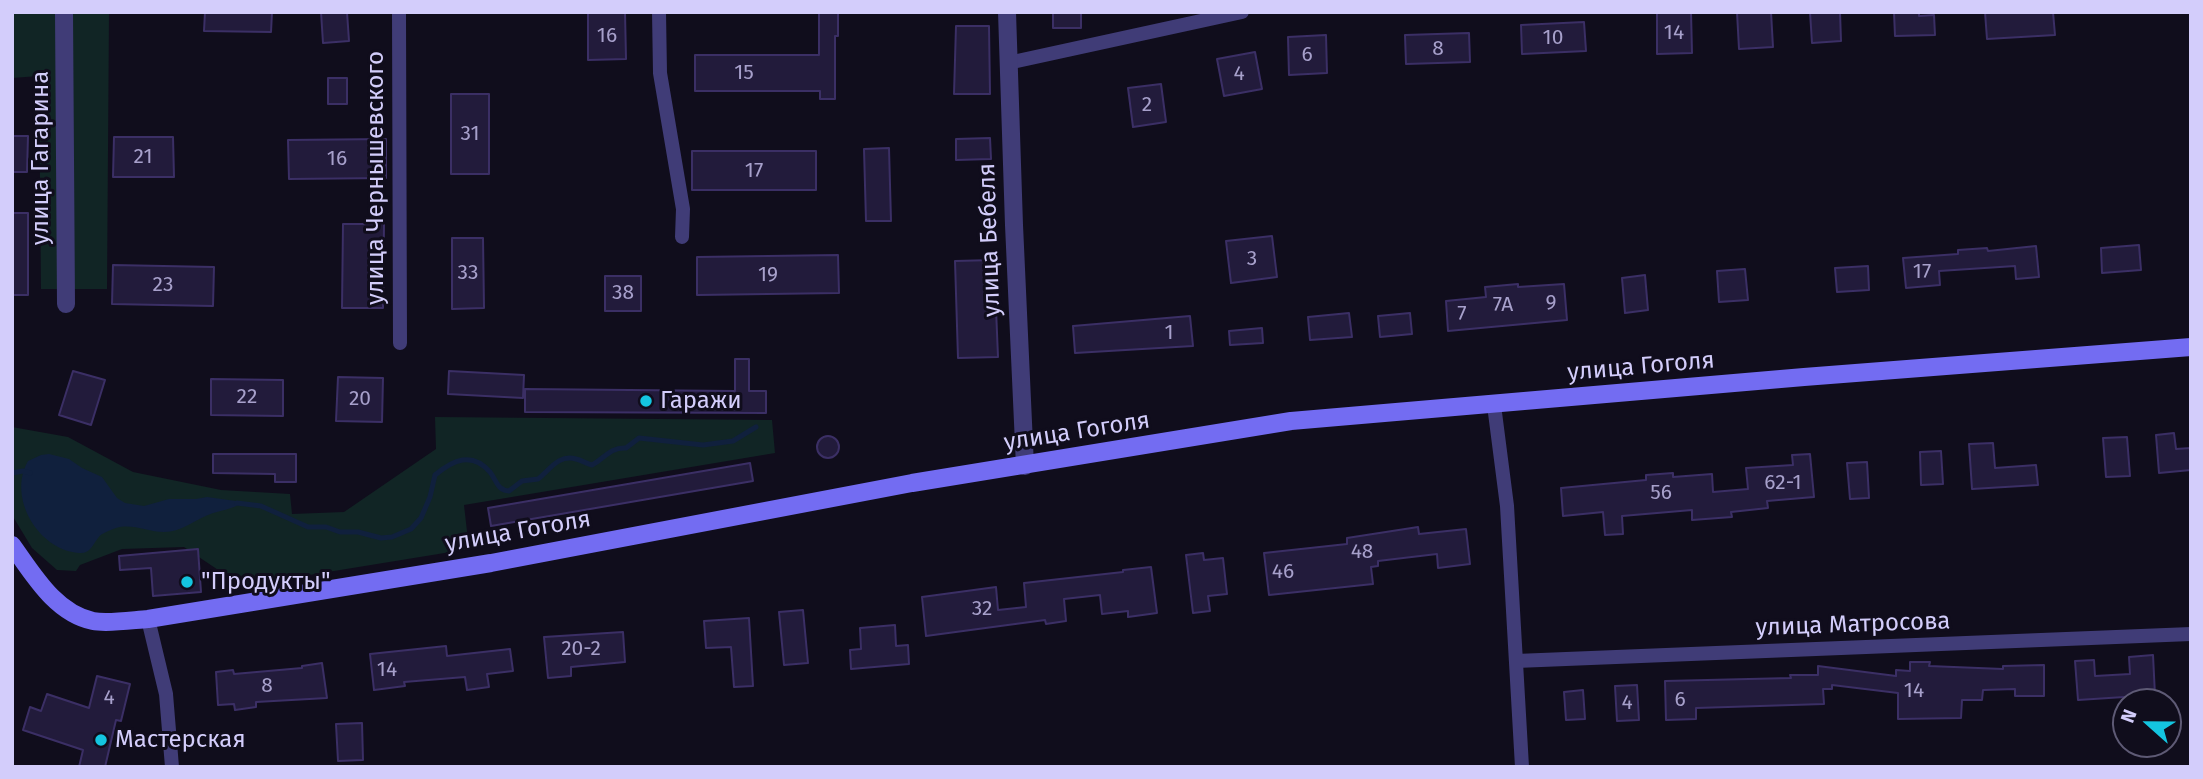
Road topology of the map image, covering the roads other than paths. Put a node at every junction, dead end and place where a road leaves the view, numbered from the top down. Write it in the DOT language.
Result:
graph roads {
  1 [pos="64,12"];
  2 [pos="399,12"];
  3 [pos="659,12"];
  4 [pos="1007,12"];
  5 [pos="1242,12"];
  6 [pos="1008,63"];
  7 [pos="682,237"];
  8 [pos="66,304"];
  9 [pos="400,343"];
  10 [pos="2191,347"];
  11 [pos="1494,405"];
  12 [pos="1025,466"];
  13 [pos="12,545"];
  14 [pos="148,619"];
  15 [pos="2191,634"];
  16 [pos="1516,661"];
  17 [pos="172,767"];
  18 [pos="1522,767"];
  1 -- 8 [label="street, улица Гагарина"];
  2 -- 9 [label="street, улица Чернышевского"];
  3 -- 7 [label="street"];
  4 -- 6 [label="street, улица Бебеля"];
  5 -- 6 [label="street"];
  6 -- 12 [label="street, улица Бебеля"];
  10 -- 11 [label="main road, улица Гоголя"];
  11 -- 12 [label="main road, улица Гоголя"];
  11 -- 16 [label="street"];
  12 -- 14 [label="main road, улица Гоголя"];
  13 -- 14 [label="main road, улица Гоголя"];
  14 -- 17 [label="street"];
  15 -- 16 [label="street, улица Матросова"];
  16 -- 18 [label="street"];
}
